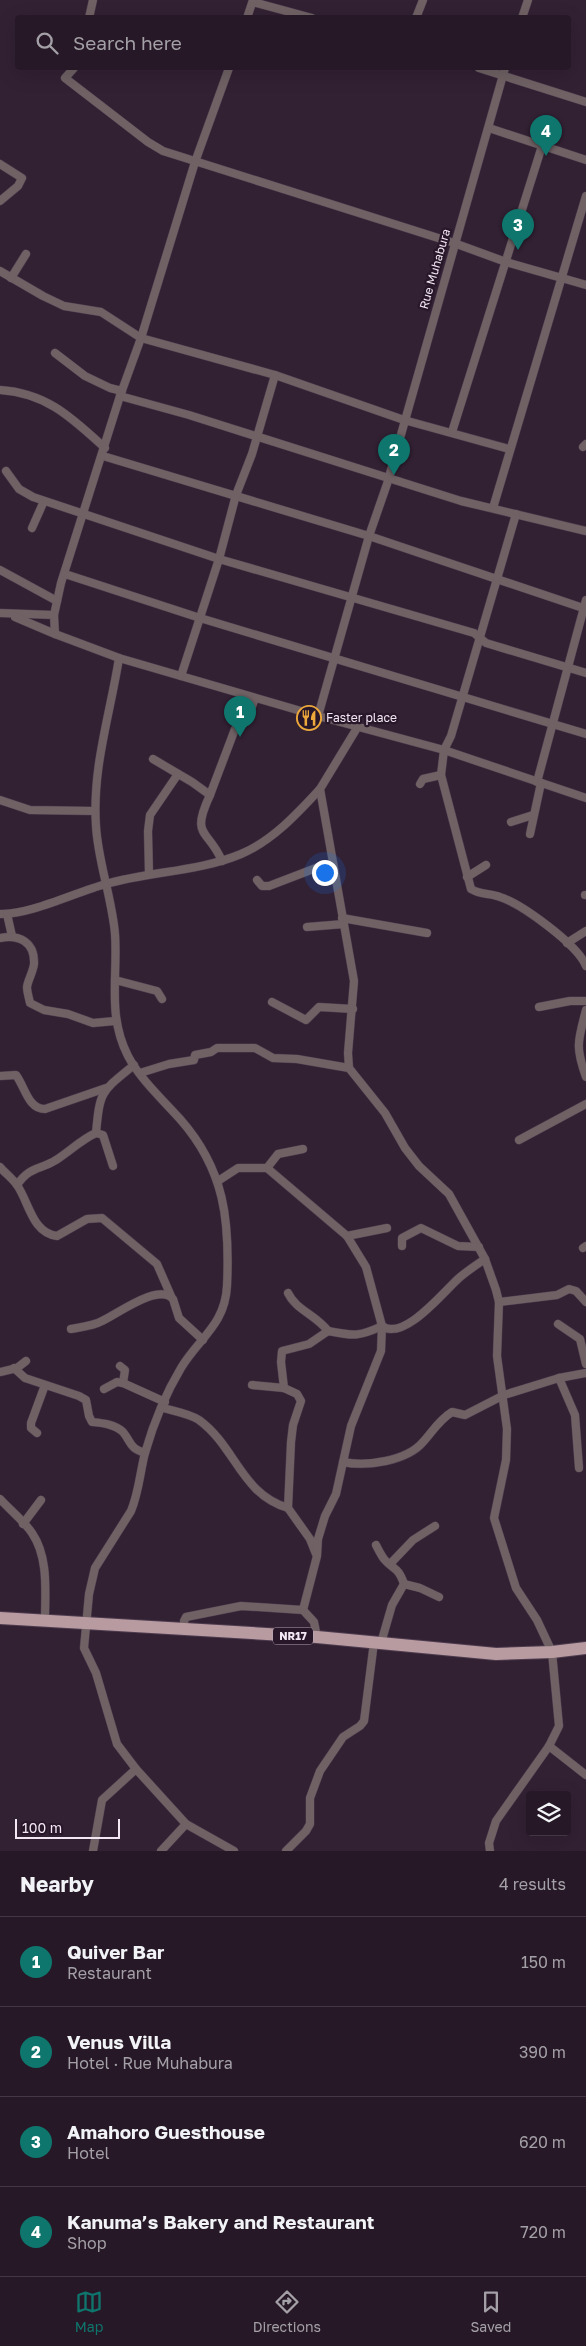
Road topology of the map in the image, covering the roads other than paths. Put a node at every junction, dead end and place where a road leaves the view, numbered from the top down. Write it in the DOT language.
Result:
graph roads {
  1 [pos="93,0"];
  2 [pos="423,0"];
  3 [pos="528,0"];
  4 [pos="253,1"];
  5 [pos="90,15"];
  6 [pos="248,15"];
  7 [pos="302,15"];
  8 [pos="417,15"];
  9 [pos="523,15"];
  10 [pos="72,70"];
  11 [pos="228,70"];
  12 [pos="504,71"];
  13 [pos="586,102"];
  14 [pos="489,128"];
  15 [pos="542,146"];
  16 [pos="586,160"];
  17 [pos="196,162"];
  18 [pos="0,164"];
  19 [pos="586,196"];
  20 [pos="0,202"];
  21 [pos="454,243"];
  22 [pos="26,254"];
  23 [pos="506,262"];
  24 [pos="0,272"];
  25 [pos="11,278"];
  26 [pos="560,279"];
  27 [pos="586,285"];
  28 [pos="141,338"];
  29 [pos="54,353"];
  30 [pos="275,375"];
  31 [pos="0,390"];
  32 [pos="121,394"];
  33 [pos="404,420"];
  34 [pos="452,432"];
  35 [pos="256,437"];
  36 [pos="105,448"];
  37 [pos="509,449"];
  38 [pos="103,456"];
  39 [pos="6,471"];
  40 [pos="388,477"];
  41 [pos="236,495"];
  42 [pos="44,500"];
  43 [pos="493,508"];
  44 [pos="84,514"];
  45 [pos="516,514"];
  46 [pos="586,521"];
  47 [pos="32,528"];
  48 [pos="583,530"];
  49 [pos="368,536"];
  50 [pos="218,560"];
  51 [pos="0,570"];
  52 [pos="65,574"];
  53 [pos="498,580"];
  54 [pos="351,596"];
  55 [pos="57,601"];
  56 [pos="585,605"];
  57 [pos="3,614"];
  58 [pos="54,615"];
  59 [pos="200,618"];
  60 [pos="55,634"];
  61 [pos="480,638"];
  62 [pos="335,657"];
  63 [pos="119,658"];
  64 [pos="569,668"];
  65 [pos="586,673"];
  66 [pos="182,676"];
  67 [pos="463,696"];
  68 [pos="255,698"];
  69 [pos="318,716"];
  70 [pos="553,724"];
  71 [pos="358,728"];
  72 [pos="586,734"];
  73 [pos="444,750"];
  74 [pos="153,759"];
  75 [pos="178,774"];
  76 [pos="442,775"];
  77 [pos="539,783"];
  78 [pos="420,784"];
  79 [pos="320,789"];
  80 [pos="210,795"];
  81 [pos="586,798"];
  82 [pos="0,800"];
  83 [pos="95,812"];
  84 [pos="533,815"];
  85 [pos="511,822"];
  86 [pos="530,834"];
  87 [pos="222,861"];
  88 [pos="333,864"];
  89 [pos="486,865"];
  90 [pos="149,874"];
  91 [pos="467,877"];
  92 [pos="257,880"];
  93 [pos="107,883"];
  94 [pos="3,914"];
  95 [pos="343,921"];
  96 [pos="307,927"];
  97 [pos="586,932"];
  98 [pos="428,933"];
  99 [pos="12,936"];
  100 [pos="0,938"];
  101 [pos="567,943"];
  102 [pos="586,966"];
  103 [pos="115,980"];
  104 [pos="162,1000"];
  105 [pos="586,1001"];
  106 [pos="272,1002"];
  107 [pos="539,1007"];
  108 [pos="353,1009"];
  109 [pos="586,1010"];
  110 [pos="115,1021"];
  111 [pos="134,1065"];
  112 [pos="350,1068"];
  113 [pos="140,1073"];
  114 [pos="0,1076"];
  115 [pos="586,1077"];
  116 [pos="106,1088"];
  117 [pos="586,1104"];
  118 [pos="96,1133"];
  119 [pos="519,1140"];
  120 [pos="303,1149"];
  121 [pos="113,1166"];
  122 [pos="0,1167"];
  123 [pos="267,1168"];
  124 [pos="218,1181"];
  125 [pos="17,1185"];
  126 [pos="387,1228"];
  127 [pos="347,1236"];
  128 [pos="402,1246"];
  129 [pos="479,1248"];
  130 [pos="484,1259"];
  131 [pos="288,1293"];
  132 [pos="170,1296"];
  133 [pos="499,1302"];
  134 [pos="586,1302"];
  135 [pos="558,1324"];
  136 [pos="382,1326"];
  137 [pos="72,1329"];
  138 [pos="328,1331"];
  139 [pos="203,1340"];
  140 [pos="26,1361"];
  141 [pos="586,1364"];
  142 [pos="120,1366"];
  143 [pos="14,1368"];
  144 [pos="0,1372"];
  145 [pos="586,1373"];
  146 [pos="559,1378"];
  147 [pos="123,1382"];
  148 [pos="45,1385"];
  149 [pos="252,1385"];
  150 [pos="284,1388"];
  151 [pos="104,1389"];
  152 [pos="504,1395"];
  153 [pos="164,1405"];
  154 [pos="37,1433"];
  155 [pos="145,1453"];
  156 [pos="343,1462"];
  157 [pos="579,1468"];
  158 [pos="0,1499"];
  159 [pos="41,1500"];
  160 [pos="288,1508"];
  161 [pos="23,1524"];
  162 [pos="436,1526"];
  163 [pos="376,1544"];
  164 [pos="317,1556"];
  165 [pos="391,1563"];
  166 [pos="404,1584"];
  167 [pos="439,1597"];
  168 [pos="303,1610"];
  169 [pos="0,1618"];
  170 [pos="46,1621"];
  171 [pos="86,1622"];
  172 [pos="185,1629"];
  173 [pos="317,1637"];
  174 [pos="378,1642"];
  175 [pos="586,1648"];
  176 [pos="552,1652"];
  177 [pos="549,1746"];
  178 [pos="136,1769"];
  179 [pos="586,1774"];
  180 [pos="186,1824"];
  181 [pos="93,1851"];
  182 [pos="161,1851"];
  183 [pos="234,1851"];
  184 [pos="286,1851"];
  185 [pos="490,1851"];
  1 -- 5 [label="street"];
  2 -- 8 [label="street"];
  3 -- 9 [label="street"];
  4 -- 6 [label="street"];
  4 -- 7 [label="street"];
  10 -- 17 [label="street"];
  11 -- 17 [label="street"];
  12 -- 13 [label="street"];
  12 -- 14 [label="street, Rue Muhabura"];
  14 -- 15 [label="street"];
  14 -- 21 [label="street, Rue Muhabura"];
  15 -- 16 [label="street"];
  15 -- 23 [label="street"];
  17 -- 21 [label="street"];
  17 -- 28 [label="street"];
  18 -- 20 [label="street"];
  19 -- 26 [label="street"];
  21 -- 23 [label="street"];
  21 -- 33 [label="street, Rue Muhabura"];
  22 -- 25 [label="street"];
  23 -- 26 [label="street"];
  23 -- 34 [label="street"];
  24 -- 25 [label="street"];
  25 -- 28 [label="street"];
  26 -- 27 [label="street"];
  26 -- 37 [label="street"];
  28 -- 30 [label="street"];
  28 -- 32 [label="street"];
  29 -- 32 [label="street"];
  30 -- 33 [label="street"];
  30 -- 35 [label="street"];
  31 -- 36 [label="street"];
  32 -- 35 [label="street"];
  32 -- 36 [label="street"];
  33 -- 34 [label="street"];
  33 -- 40 [label="street, Rue Muhabura"];
  34 -- 37 [label="street"];
  35 -- 40 [label="street"];
  35 -- 41 [label="street"];
  36 -- 38 [label="street"];
  37 -- 43 [label="street"];
  38 -- 41 [label="street"];
  38 -- 44 [label="street"];
  39 -- 42 [label="street"];
  40 -- 43 [label="street"];
  40 -- 49 [label="street, Rue Muhabura"];
  41 -- 49 [label="street"];
  41 -- 50 [label="street"];
  42 -- 44 [label="street"];
  42 -- 47 [label="street"];
  43 -- 45 [label="street"];
  44 -- 50 [label="street"];
  44 -- 52 [label="street"];
  45 -- 48 [label="street"];
  45 -- 53 [label="street"];
  46 -- 48 [label="street"];
  49 -- 53 [label="street"];
  49 -- 54 [label="street, Rue Muhabura"];
  50 -- 54 [label="street"];
  50 -- 59 [label="street"];
  51 -- 55 [label="street"];
  52 -- 55 [label="street"];
  52 -- 59 [label="street"];
  53 -- 56 [label="street"];
  53 -- 61 [label="street"];
  54 -- 61 [label="street"];
  54 -- 62 [label="street, Rue Muhabura"];
  55 -- 58 [label="street"];
  56 -- 64 [label="street"];
  57 -- 58 [label="street"];
  57 -- 60 [label="street"];
  58 -- 60 [label="street"];
  59 -- 62 [label="street"];
  59 -- 66 [label="street"];
  60 -- 63 [label="street"];
  61 -- 64 [label="street"];
  61 -- 67 [label="street"];
  62 -- 67 [label="street"];
  62 -- 69 [label="street, Rue Muhabura"];
  63 -- 66 [label="street"];
  63 -- 83 [label="street"];
  64 -- 65 [label="street"];
  64 -- 70 [label="street"];
  66 -- 68 [label="street"];
  67 -- 70 [label="street"];
  67 -- 73 [label="street"];
  68 -- 69 [label="street"];
  68 -- 80 [label="street"];
  69 -- 71 [label="street"];
  70 -- 72 [label="street"];
  70 -- 77 [label="street"];
  71 -- 73 [label="street"];
  71 -- 79 [label="street"];
  73 -- 76 [label="street"];
  73 -- 77 [label="street"];
  74 -- 75 [label="street"];
  75 -- 80 [label="street"];
  75 -- 90 [label="street"];
  76 -- 78 [label="street"];
  76 -- 91 [label="street"];
  77 -- 81 [label="street"];
  77 -- 84 [label="street"];
  79 -- 87 [label="street"];
  79 -- 88 [label="street"];
  80 -- 87 [label="street"];
  82 -- 83 [label="street"];
  83 -- 93 [label="street"];
  84 -- 85 [label="street"];
  84 -- 86 [label="street"];
  87 -- 90 [label="street"];
  88 -- 92 [label="street"];
  88 -- 95 [label="street"];
  89 -- 91 [label="street"];
  90 -- 93 [label="street"];
  91 -- 101 [label="street"];
  93 -- 94 [label="street"];
  93 -- 103 [label="street"];
  94 -- 99 [label="street"];
  95 -- 96 [label="street"];
  95 -- 98 [label="street"];
  95 -- 108 [label="street"];
  97 -- 101 [label="street"];
  99 -- 100 [label="street"];
  99 -- 110 [label="street"];
  101 -- 102 [label="street"];
  103 -- 104 [label="street"];
  103 -- 110 [label="street"];
  105 -- 107 [label="street"];
  106 -- 108 [label="street"];
  108 -- 112 [label="street"];
  109 -- 115 [label="street"];
  110 -- 111 [label="street"];
  111 -- 113 [label="street"];
  111 -- 116 [label="street"];
  112 -- 113 [label="street"];
  112 -- 129 [label="street"];
  113 -- 124 [label="street"];
  114 -- 116 [label="street"];
  116 -- 118 [label="street"];
  117 -- 119 [label="street"];
  118 -- 121 [label="street"];
  118 -- 125 [label="street"];
  120 -- 123 [label="street"];
  122 -- 125 [label="street"];
  123 -- 124 [label="street"];
  123 -- 127 [label="street"];
  124 -- 139 [label="street"];
  125 -- 132 [label="street"];
  126 -- 127 [label="street"];
  127 -- 136 [label="street"];
  128 -- 129 [label="street"];
  129 -- 130 [label="street"];
  130 -- 133 [label="street"];
  130 -- 136 [label="street"];
  131 -- 138 [label="street"];
  132 -- 137 [label="street"];
  132 -- 139 [label="street"];
  133 -- 134 [label="street"];
  133 -- 152 [label="street"];
  135 -- 141 [label="street"];
  136 -- 138 [label="street"];
  136 -- 156 [label="street"];
  138 -- 150 [label="street"];
  139 -- 153 [label="street"];
  140 -- 143 [label="street"];
  142 -- 147 [label="street"];
  143 -- 144 [label="street"];
  143 -- 148 [label="street"];
  145 -- 146 [label="street"];
  146 -- 152 [label="street"];
  146 -- 157 [label="street"];
  147 -- 151 [label="street"];
  147 -- 153 [label="street"];
  148 -- 154 [label="street"];
  148 -- 155 [label="street"];
  149 -- 150 [label="street"];
  150 -- 160 [label="street"];
  152 -- 156 [label="street"];
  152 -- 176 [label="street"];
  153 -- 155 [label="street"];
  153 -- 160 [label="street"];
  155 -- 171 [label="street"];
  156 -- 164 [label="street"];
  158 -- 161 [label="street"];
  159 -- 161 [label="street"];
  160 -- 164 [label="street"];
  161 -- 170 [label="street"];
  162 -- 165 [label="street"];
  163 -- 165 [label="street"];
  164 -- 168 [label="street"];
  165 -- 166 [label="street"];
  166 -- 167 [label="street"];
  166 -- 174 [label="street"];
  168 -- 172 [label="street"];
  168 -- 173 [label="street"];
  169 -- 170 [label="main road, NR17"];
  170 -- 171 [label="main road, NR17"];
  171 -- 172 [label="main road, NR17"];
  171 -- 178 [label="street"];
  172 -- 173 [label="main road, NR17"];
  173 -- 174 [label="main road, NR17"];
  174 -- 176 [label="main road, NR17"];
  174 -- 184 [label="street"];
  175 -- 176 [label="main road, NR17"];
  176 -- 177 [label="street"];
  177 -- 179 [label="street"];
  177 -- 185 [label="street"];
  178 -- 180 [label="street"];
  178 -- 181 [label="street"];
  180 -- 182 [label="street"];
  180 -- 183 [label="street"];
}
